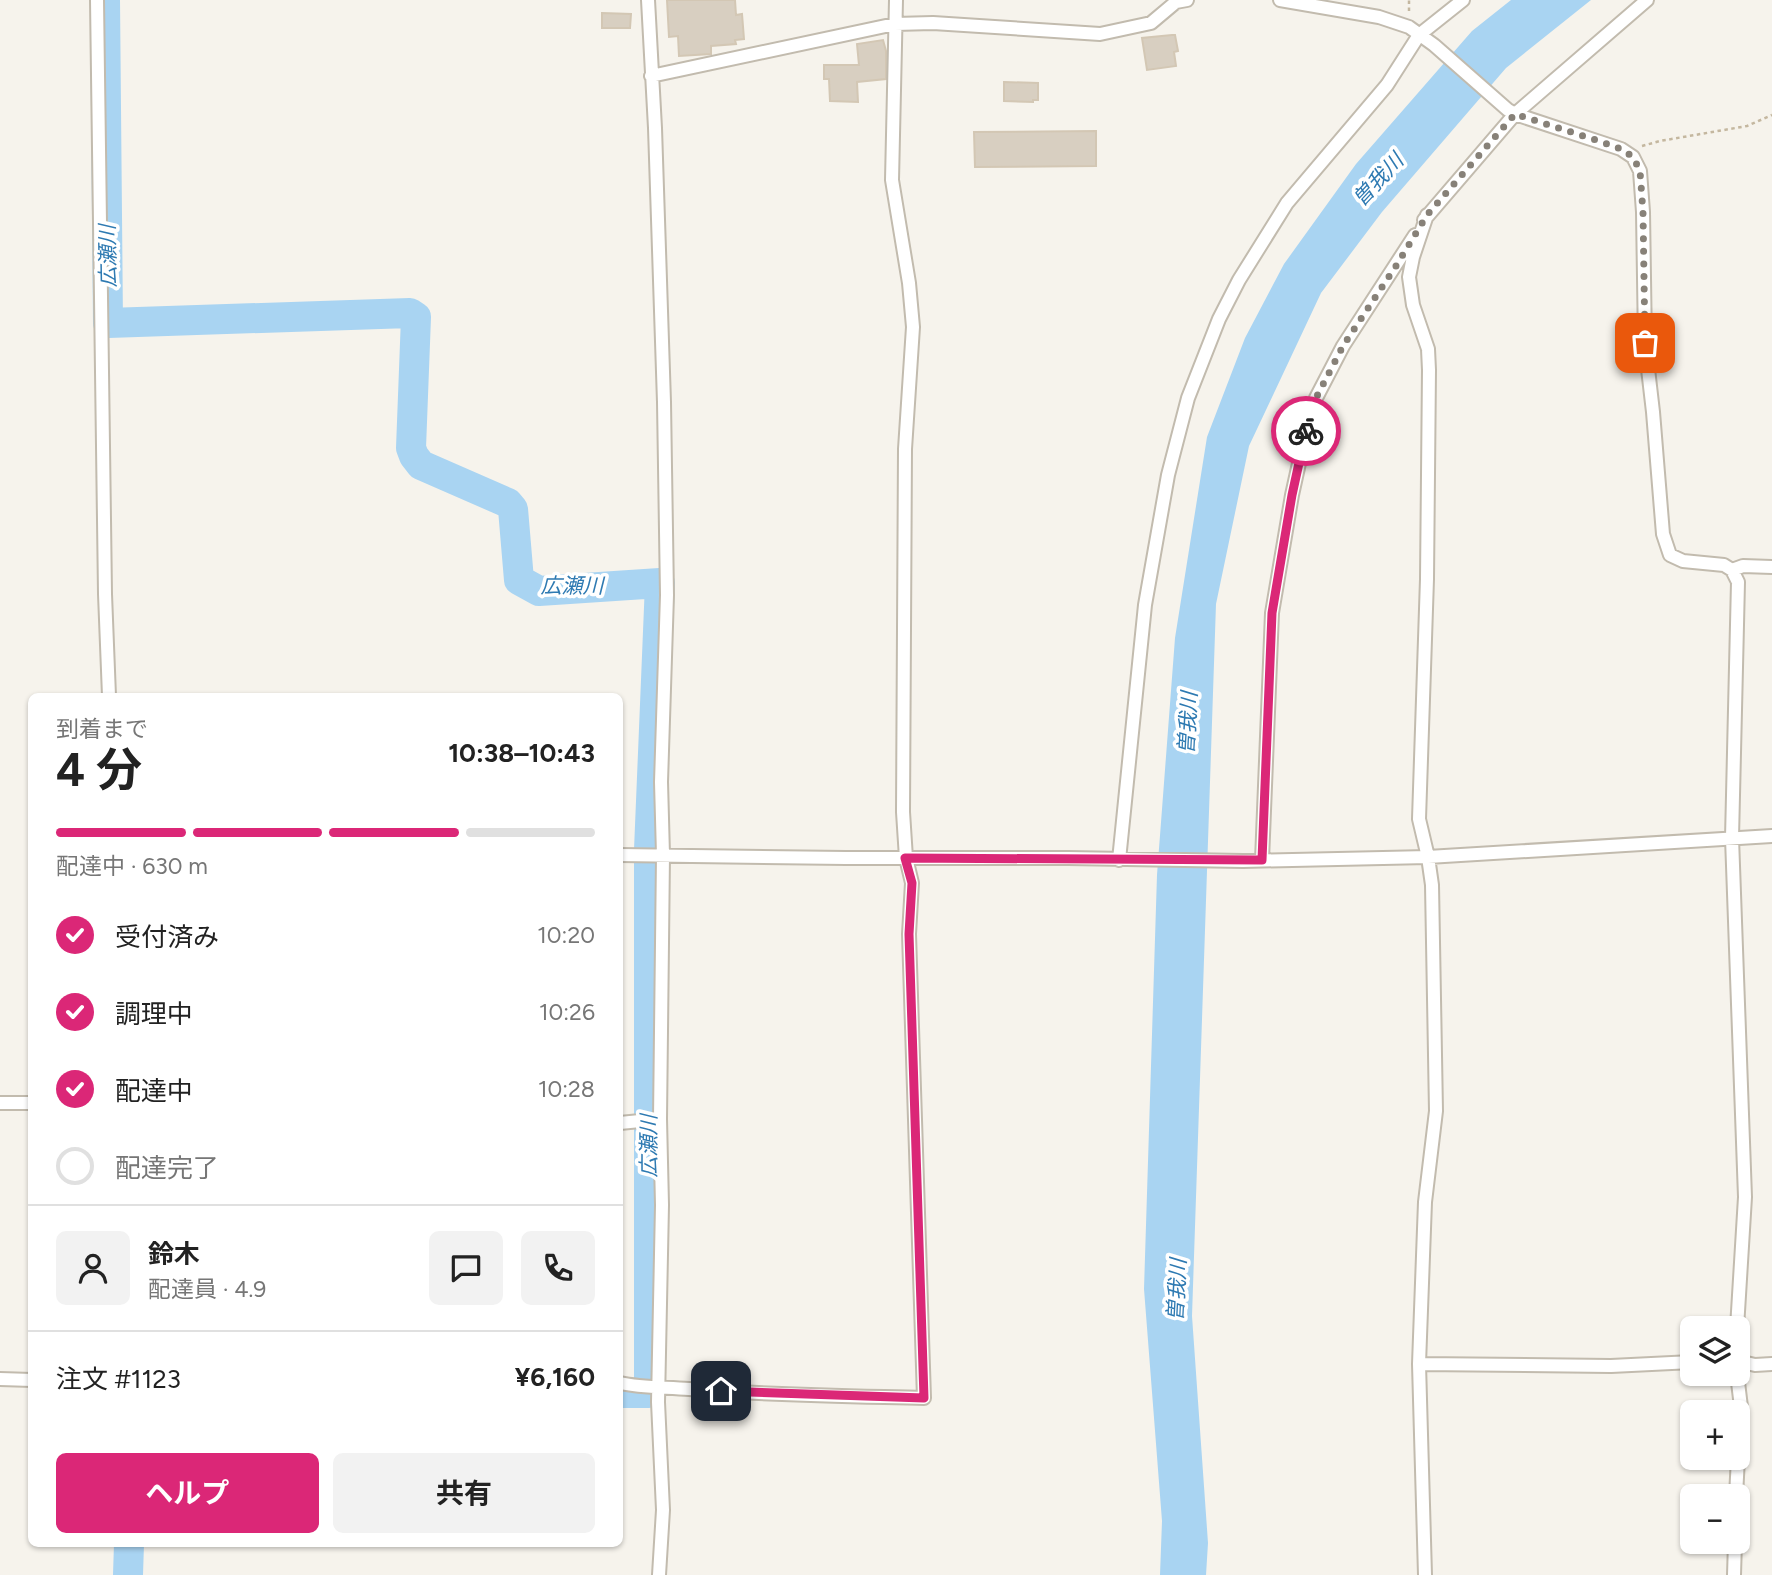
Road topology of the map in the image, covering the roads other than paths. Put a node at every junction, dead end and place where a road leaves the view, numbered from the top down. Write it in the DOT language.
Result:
graph roads {
  1 [pos="97,0"];
  2 [pos="648,0"];
  3 [pos="896,0"];
  4 [pos="1280,0"];
  5 [pos="1463,0"];
  6 [pos="1647,0"];
  7 [pos="1179,1"];
  8 [pos="895,23"];
  9 [pos="1419,35"];
  10 [pos="652,76"];
  11 [pos="1512,112"];
  12 [pos="1427,215"];
  13 [pos="1772,567"];
  14 [pos="1732,570"];
  15 [pos="109,693"];
  16 [pos="1772,836"];
  17 [pos="1732,838"];
  18 [pos="623,855"];
  19 [pos="663,855"];
  20 [pos="1428,857"];
  21 [pos="905,858"];
  22 [pos="1119,860"];
  23 [pos="1262,860"];
  24 [pos="0,1103"];
  25 [pos="28,1103"];
  26 [pos="660,1119"];
  27 [pos="623,1123"];
  28 [pos="1738,1316"];
  29 [pos="1680,1363"];
  30 [pos="1419,1364"];
  31 [pos="1750,1364"];
  32 [pos="1772,1364"];
  33 [pos="0,1378"];
  34 [pos="28,1380"];
  35 [pos="623,1384"];
  36 [pos="659,1386"];
  37 [pos="1735,1554"];
  38 [pos="659,1575"];
  39 [pos="1425,1575"];
  40 [pos="1734,1575"];
  1 -- 15 [label="street"];
  2 -- 10 [label="street"];
  3 -- 8 [label="street"];
  4 -- 9 [label="street"];
  5 -- 9 [label="street"];
  6 -- 11 [label="street"];
  7 -- 8 [label="street"];
  8 -- 10 [label="street"];
  8 -- 21 [label="street"];
  9 -- 11 [label="street"];
  9 -- 22 [label="street"];
  10 -- 19 [label="street"];
  11 -- 12 [label="street"];
  11 -- 14 [label="street"];
  12 -- 20 [label="street"];
  12 -- 23 [label="street"];
  13 -- 14 [label="street"];
  14 -- 17 [label="street"];
  16 -- 17 [label="street"];
  17 -- 20 [label="street"];
  17 -- 28 [label="street"];
  18 -- 19 [label="street"];
  19 -- 21 [label="street"];
  19 -- 26 [label="street"];
  20 -- 23 [label="street"];
  20 -- 30 [label="street"];
  21 -- 22 [label="street"];
  21 -- 36 [label="street"];
  22 -- 23 [label="street"];
  24 -- 25 [label="street"];
  26 -- 27 [label="street"];
  26 -- 36 [label="street"];
  29 -- 30 [label="street"];
  30 -- 39 [label="street"];
  31 -- 32 [label="street"];
  33 -- 34 [label="street"];
  35 -- 36 [label="street"];
  36 -- 38 [label="street"];
  37 -- 40 [label="street"];
}
